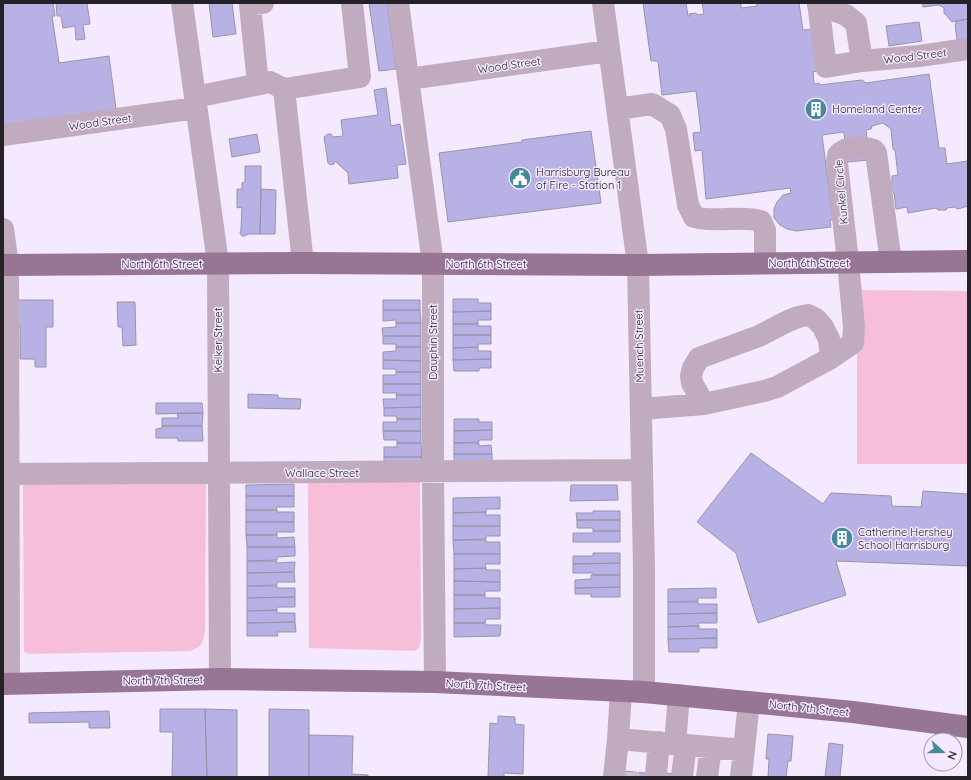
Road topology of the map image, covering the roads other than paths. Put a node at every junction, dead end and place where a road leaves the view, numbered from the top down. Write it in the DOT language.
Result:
graph roads {
  1 [pos="182,3"];
  2 [pos="263,3"];
  3 [pos="352,3"];
  4 [pos="398,3"];
  5 [pos="602,3"];
  6 [pos="818,4"];
  7 [pos="968,49"];
  8 [pos="609,51"];
  9 [pos="862,61"];
  10 [pos="408,79"];
  11 [pos="258,84"];
  12 [pos="284,89"];
  13 [pos="196,103"];
  14 [pos="617,109"];
  15 [pos="3,135"];
  16 [pos="3,229"];
  17 [pos="968,261"];
  18 [pos="848,262"];
  19 [pos="890,262"];
  20 [pos="218,263"];
  21 [pos="303,263"];
  22 [pos="766,263"];
  23 [pos="434,264"];
  24 [pos="5,265"];
  25 [pos="638,265"];
  26 [pos="831,358"];
  27 [pos="704,404"];
  28 [pos="641,409"];
  29 [pos="642,470"];
  30 [pos="433,472"];
  31 [pos="218,473"];
  32 [pos="6,474"];
  33 [pos="220,679"];
  34 [pos="436,682"];
  35 [pos="6,684"];
  36 [pos="621,691"];
  37 [pos="644,692"];
  38 [pos="679,695"];
  39 [pos="749,702"];
  40 [pos="968,727"];
  41 [pos="679,744"];
  42 [pos="635,774"];
  43 [pos="688,777"];
  44 [pos="707,777"];
  45 [pos="721,777"];
  46 [pos="741,777"];
  1 -- 13 [label="street, Kelker Street"];
  2 -- 11 [label="street"];
  3 -- 12 [label="street"];
  4 -- 10 [label="street, Dauphin Street"];
  5 -- 8 [label="street, Muench Street"];
  6 -- 9 [label="street"];
  6 -- 9 [label="street, Wood Street"];
  7 -- 9 [label="street, Wood Street"];
  8 -- 10 [label="street, Wood Street"];
  8 -- 14 [label="street, Muench Street"];
  10 -- 23 [label="street, Dauphin Street"];
  11 -- 12 [label="street, Wood Street"];
  11 -- 13 [label="street, Wood Street"];
  12 -- 21 [label="street"];
  13 -- 15 [label="street, Wood Street"];
  13 -- 20 [label="street, Kelker Street"];
  14 -- 22 [label="street"];
  14 -- 25 [label="street, Muench Street"];
  16 -- 24 [label="street"];
  17 -- 19 [label="main road, North 6th Street"];
  18 -- 19 [label="main road, North 6th Street"];
  18 -- 19 [label="street, Kunkel Circle"];
  18 -- 22 [label="main road, North 6th Street"];
  18 -- 26 [label="street"];
  20 -- 21 [label="main road, North 6th Street"];
  20 -- 24 [label="main road, North 6th Street"];
  20 -- 31 [label="street, Kelker Street"];
  21 -- 23 [label="main road, North 6th Street"];
  22 -- 25 [label="main road, North 6th Street"];
  23 -- 25 [label="main road, North 6th Street"];
  23 -- 30 [label="street, Dauphin Street"];
  24 -- 32 [label="street"];
  25 -- 28 [label="street, Muench Street"];
  26 -- 27 [label="street"];
  26 -- 27 [label="street"];
  27 -- 28 [label="street"];
  28 -- 29 [label="street, Muench Street"];
  29 -- 30 [label="street, Wallace Street"];
  29 -- 37 [label="street, Muench Street"];
  30 -- 31 [label="street, Wallace Street"];
  30 -- 34 [label="street, Dauphin Street"];
  31 -- 32 [label="street, Wallace Street"];
  31 -- 33 [label="street, Kelker Street"];
  32 -- 35 [label="street"];
  33 -- 34 [label="main road, North 7th Street"];
  33 -- 35 [label="main road, North 7th Street"];
  34 -- 36 [label="main road, North 7th Street"];
  36 -- 37 [label="main road, North 7th Street"];
  36 -- 41 [label="street"];
  37 -- 38 [label="main road, North 7th Street"];
  38 -- 39 [label="main road, North 7th Street"];
  38 -- 41 [label="street"];
  39 -- 40 [label="main road, North 7th Street"];
  39 -- 41 [label="street"];
  41 -- 42 [label="street"];
  41 -- 42 [label="street"];
  41 -- 43 [label="street"];
  41 -- 44 [label="street"];
  41 -- 45 [label="street"];
  41 -- 46 [label="street"];
}
